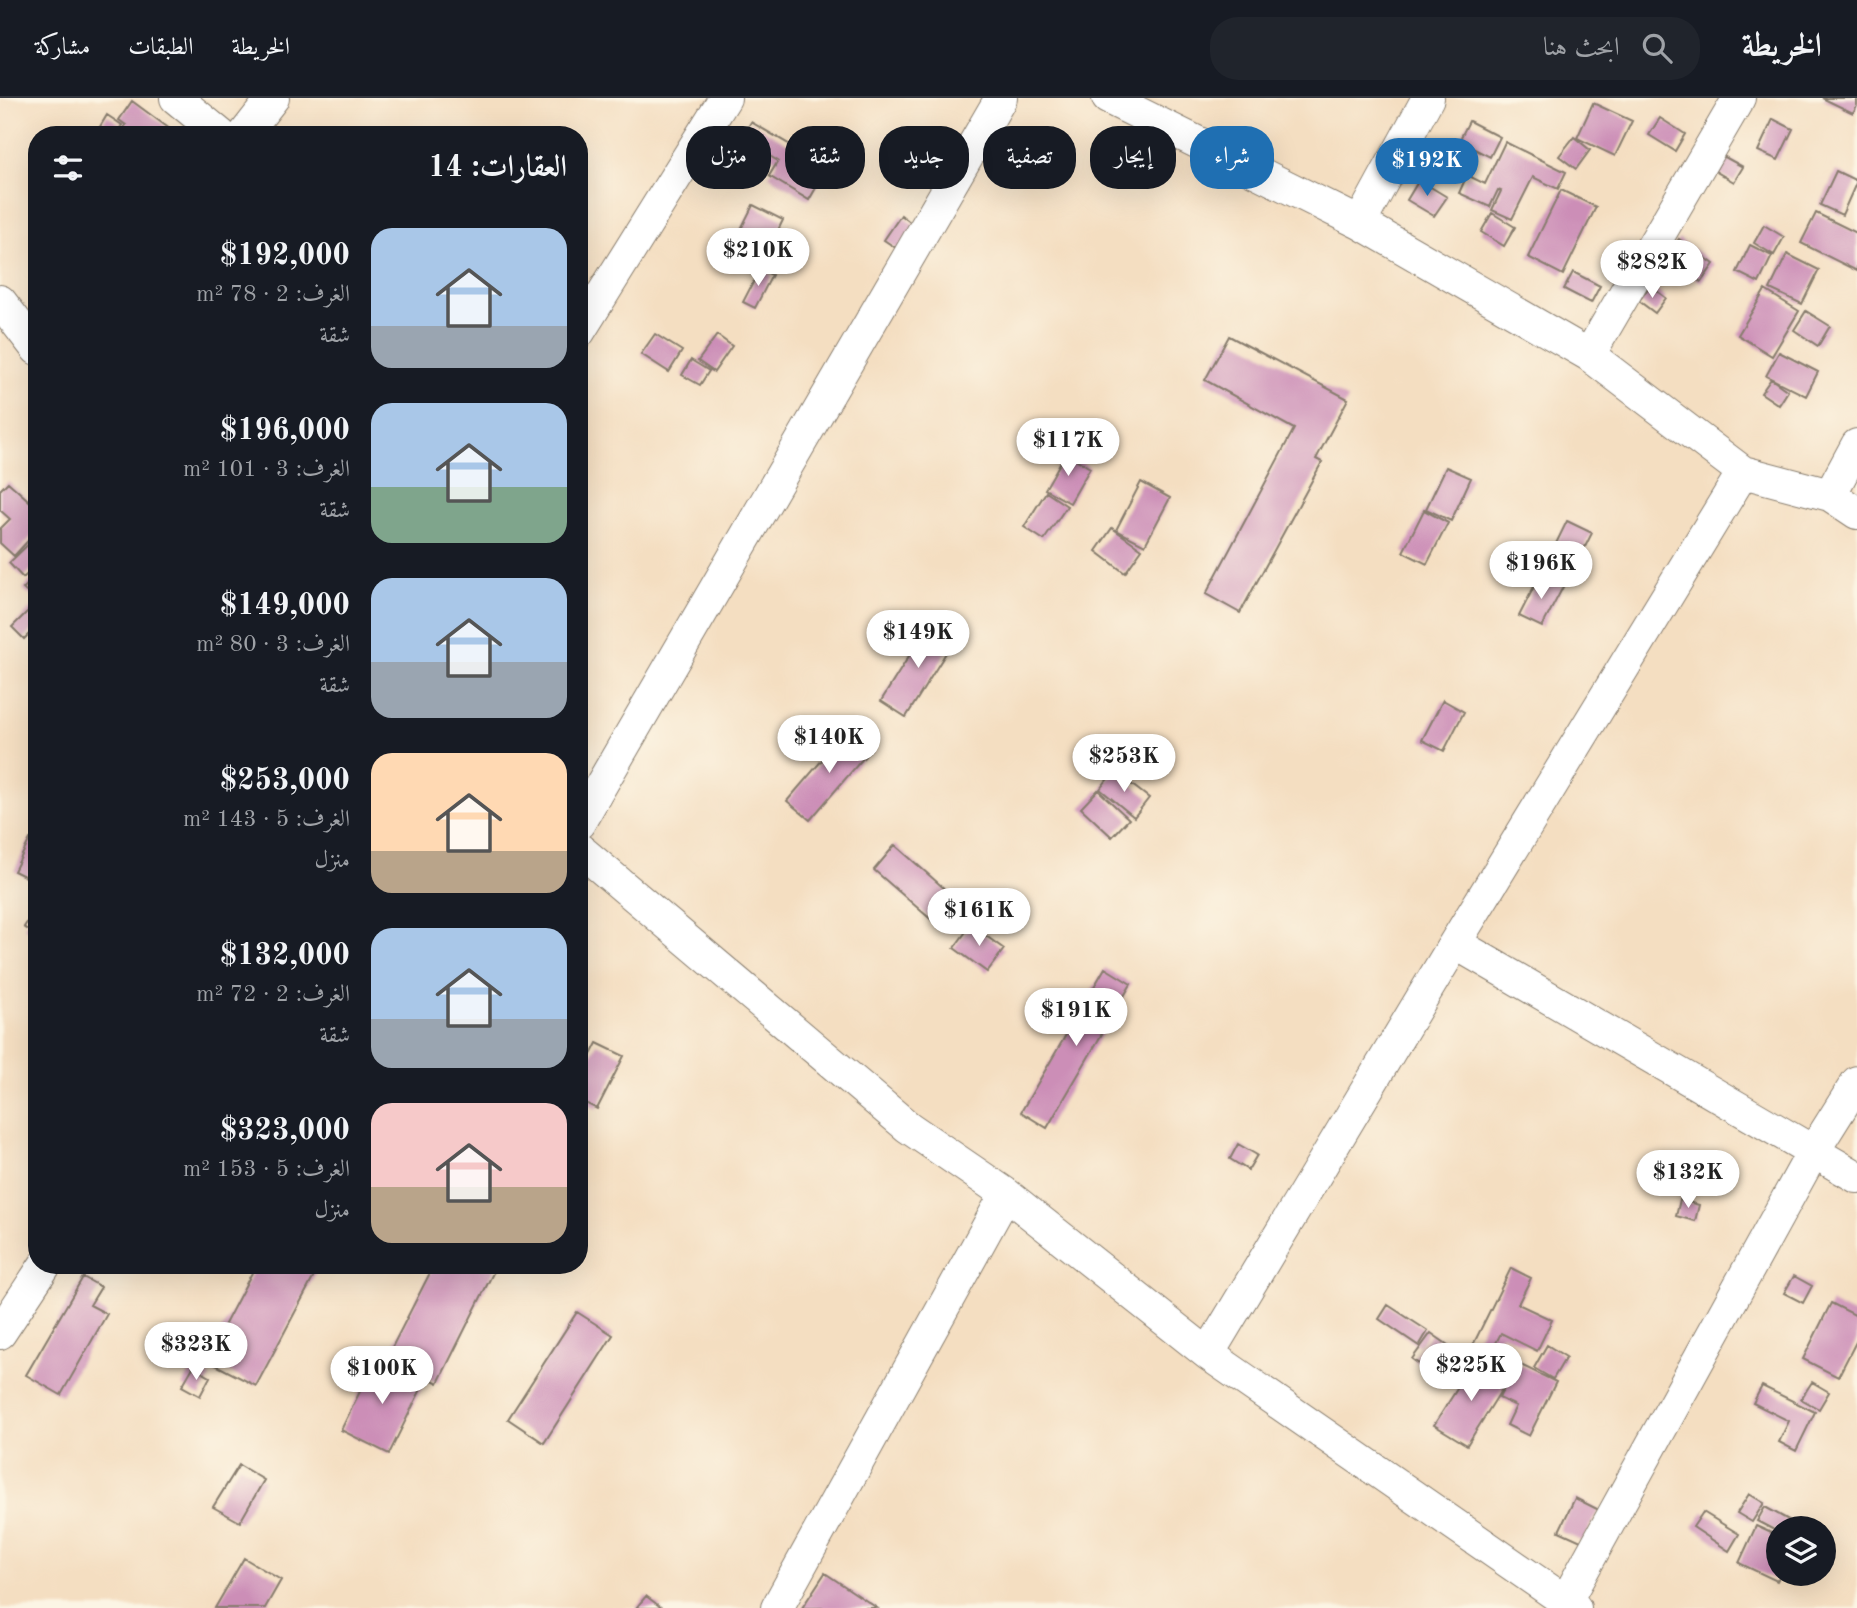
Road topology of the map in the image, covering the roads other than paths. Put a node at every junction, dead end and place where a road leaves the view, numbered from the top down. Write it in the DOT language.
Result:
graph roads {
  1 [pos="176,98"];
  2 [pos="274,98"];
  3 [pos="725,98"];
  4 [pos="1001,98"];
  5 [pos="1108,98"];
  6 [pos="1428,98"];
  7 [pos="1739,98"];
  8 [pos="211,126"];
  9 [pos="251,126"];
  10 [pos="1360,223"];
  11 [pos="0,301"];
  12 [pos="588,318"];
  13 [pos="28,337"];
  14 [pos="1589,355"];
  15 [pos="1857,445"];
  16 [pos="1744,472"];
  17 [pos="1830,495"];
  18 [pos="1857,513"];
  19 [pos="588,808"];
  20 [pos="588,857"];
  21 [pos="1455,943"];
  22 [pos="1857,1082"];
  23 [pos="1813,1152"];
  24 [pos="1857,1177"];
  25 [pos="1006,1194"];
  26 [pos="39,1274"];
  27 [pos="0,1333"];
  28 [pos="1208,1354"];
  29 [pos="1567,1606"];
  30 [pos="777,1608"];
  1 -- 8 [label="street"];
  2 -- 9 [label="street"];
  3 -- 12 [label="street"];
  4 -- 19 [label="street"];
  5 -- 10 [label="street"];
  6 -- 10 [label="street"];
  7 -- 14 [label="street"];
  10 -- 14 [label="street"];
  11 -- 13 [label="street"];
  14 -- 16 [label="street"];
  15 -- 17 [label="street"];
  16 -- 17 [label="street"];
  16 -- 21 [label="street"];
  17 -- 18 [label="street"];
  20 -- 25 [label="street"];
  21 -- 23 [label="street"];
  21 -- 28 [label="street"];
  22 -- 23 [label="street"];
  23 -- 24 [label="street"];
  23 -- 29 [label="street"];
  25 -- 28 [label="street"];
  25 -- 30 [label="street"];
  26 -- 27 [label="street"];
  28 -- 29 [label="street"];
}
